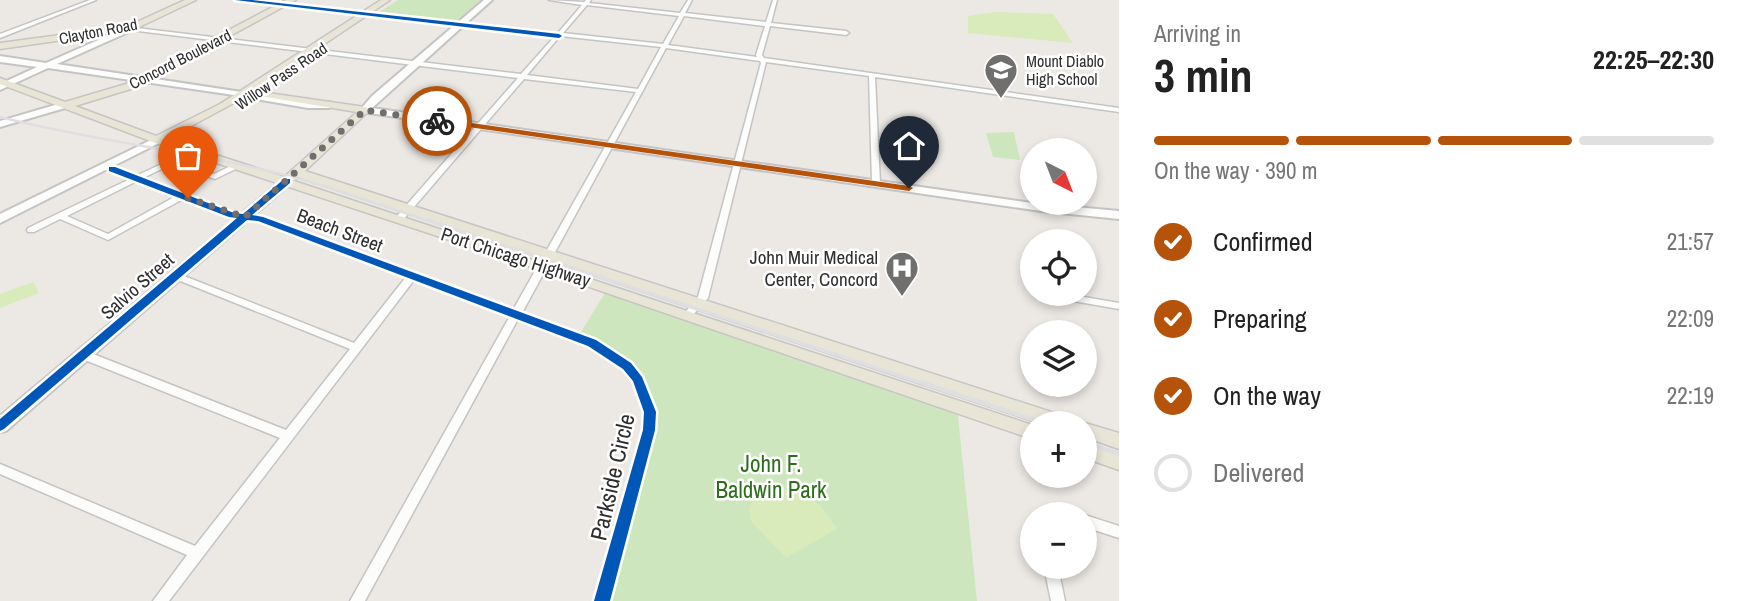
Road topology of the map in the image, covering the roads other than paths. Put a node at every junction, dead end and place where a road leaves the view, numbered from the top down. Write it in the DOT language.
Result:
graph roads {
  1 [pos="94,0"];
  2 [pos="192,0"];
  3 [pos="238,0"];
  4 [pos="386,0"];
  5 [pos="394,0"];
  6 [pos="488,0"];
  7 [pos="551,0"];
  8 [pos="690,0"];
  9 [pos="775,0"];
  10 [pos="588,2"];
  11 [pos="287,3"];
  12 [pos="683,13"];
  13 [pos="368,15"];
  14 [pos="150,19"];
  15 [pos="768,23"];
  16 [pos="460,25"];
  17 [pos="130,28"];
  18 [pos="13,32"];
  19 [pos="233,32"];
  20 [pos="846,33"];
  21 [pos="0,36"];
  22 [pos="559,36"];
  23 [pos="219,39"];
  24 [pos="0,45"];
  25 [pos="664,47"];
  26 [pos="315,50"];
  27 [pos="1,58"];
  28 [pos="760,59"];
  29 [pos="416,62"];
  30 [pos="44,65"];
  31 [pos="525,75"];
  32 [pos="872,75"];
  33 [pos="144,79"];
  34 [pos="1,84"];
  35 [pos="640,91"];
  36 [pos="249,95"];
  37 [pos="62,106"];
  38 [pos="365,110"];
  39 [pos="1119,110"];
  40 [pos="0,122"];
  41 [pos="480,127"];
  42 [pos="162,141"];
  43 [pos="610,146"];
  44 [pos="736,164"];
  45 [pos="237,165"];
  46 [pos="112,169"];
  47 [pos="292,177"];
  48 [pos="136,179"];
  49 [pos="876,184"];
  50 [pos="48,195"];
  51 [pos="183,196"];
  52 [pos="404,213"];
  53 [pos="1119,215"];
  54 [pos="60,216"];
  55 [pos="245,217"];
  56 [pos="0,219"];
  57 [pos="31,230"];
  58 [pos="545,260"];
  59 [pos="176,276"];
  60 [pos="412,276"];
  61 [pos="1097,302"];
  62 [pos="1119,306"];
  63 [pos="693,309"];
  64 [pos="515,315"];
  65 [pos="357,348"];
  66 [pos="85,355"];
  67 [pos="874,369"];
  68 [pos="1021,411"];
  69 [pos="0,426"];
  70 [pos="1020,427"];
  71 [pos="1097,434"];
  72 [pos="288,436"];
  73 [pos="1119,441"];
  74 [pos="1097,454"];
  75 [pos="1119,462"];
  76 [pos="0,469"];
  77 [pos="1097,525"];
  78 [pos="1119,532"];
  79 [pos="197,553"];
  80 [pos="1053,579"];
  81 [pos="160,601"];
  82 [pos="357,601"];
  83 [pos="602,601"];
  84 [pos="1058,601"];
  1 -- 18 [label="street"];
  2 -- 14 [label="main road, Clayton Road"];
  3 -- 11 [label="street"];
  4 -- 13 [label="main road, Willow Pass Road"];
  5 -- 13 [label="main road, Willow Pass Road"];
  6 -- 16 [label="street, Salvio Street"];
  7 -- 10 [label="street"];
  8 -- 12 [label="street"];
  9 -- 15 [label="street"];
  10 -- 12 [label="street"];
  10 -- 22 [label="street"];
  11 -- 13 [label="street"];
  11 -- 19 [label="main road, Concord Boulevard"];
  12 -- 15 [label="street"];
  12 -- 25 [label="street"];
  13 -- 16 [label="street"];
  13 -- 26 [label="main road, Willow Pass Road"];
  14 -- 17 [label="main road, Clayton Road"];
  14 -- 19 [label="street"];
  15 -- 20 [label="street"];
  15 -- 28 [label="street"];
  16 -- 22 [label="street"];
  16 -- 29 [label="street, Salvio Street"];
  17 -- 23 [label="street"];
  17 -- 24 [label="main road, Clayton Road"];
  17 -- 30 [label="street"];
  18 -- 21 [label="street"];
  18 -- 24 [label="street"];
  19 -- 23 [label="main road, Concord Boulevard"];
  22 -- 25 [label="street"];
  22 -- 31 [label="street"];
  23 -- 26 [label="street"];
  23 -- 33 [label="main road, Concord Boulevard"];
  25 -- 28 [label="street"];
  25 -- 35 [label="street"];
  26 -- 29 [label="street"];
  26 -- 36 [label="main road, Willow Pass Road"];
  27 -- 30 [label="street"];
  28 -- 32 [label="street"];
  28 -- 44 [label="street"];
  29 -- 31 [label="street"];
  29 -- 38 [label="street, Salvio Street"];
  30 -- 33 [label="street"];
  30 -- 34 [label="street"];
  31 -- 35 [label="street"];
  31 -- 41 [label="street"];
  32 -- 39 [label="street"];
  32 -- 49 [label="street"];
  33 -- 36 [label="street"];
  33 -- 37 [label="main road, Concord Boulevard"];
  34 -- 37 [label="main road, Port Chicago Highway"];
  35 -- 43 [label="street"];
  36 -- 38 [label="main road"];
  36 -- 42 [label="main road, Willow Pass Road"];
  37 -- 40 [label="street, Concord Boulevard"];
  37 -- 42 [label="main road, Port Chicago Highway"];
  38 -- 41 [label="street"];
  38 -- 47 [label="main road, Salvio Street"];
  41 -- 43 [label="street"];
  41 -- 52 [label="street"];
  42 -- 45 [label="main road, Port Chicago Highway"];
  42 -- 46 [label="street, Willow Pass Road"];
  42 -- 50 [label="street, Willow Pass Road"];
  43 -- 44 [label="street"];
  43 -- 58 [label="street"];
  44 -- 49 [label="street"];
  44 -- 63 [label="street"];
  45 -- 47 [label="main road, Port Chicago Highway"];
  45 -- 48 [label="street"];
  46 -- 48 [label="street, Beach Street"];
  46 -- 50 [label="street, Willow Pass Road"];
  47 -- 52 [label="main road, Port Chicago Highway"];
  47 -- 55 [label="street, Salvio Street"];
  48 -- 51 [label="street, Beach Street"];
  48 -- 54 [label="street"];
  49 -- 53 [label="street"];
  50 -- 56 [label="street, Willow Pass Road"];
  51 -- 54 [label="street"];
  51 -- 55 [label="street, Beach Street"];
  52 -- 58 [label="main road, Port Chicago Highway"];
  54 -- 57 [label="street"];
  55 -- 59 [label="street, Salvio Street"];
  55 -- 60 [label="street, Beach Street"];
  58 -- 63 [label="main road, Port Chicago Highway"];
  58 -- 64 [label="street"];
  59 -- 65 [label="street"];
  59 -- 66 [label="street, Salvio Street"];
  60 -- 64 [label="street, Beach Street"];
  60 -- 65 [label="street"];
  61 -- 62 [label="street"];
  63 -- 67 [label="main road, Port Chicago Highway"];
  64 -- 82 [label="street"];
  64 -- 83 [label="street, Parkside Circle"];
  65 -- 72 [label="street"];
  66 -- 69 [label="street, Salvio Street"];
  66 -- 72 [label="street"];
  67 -- 68 [label="main road, Port Chicago Highway"];
  67 -- 70 [label="main road, Port Chicago Highway"];
  71 -- 73 [label="main road"];
  72 -- 79 [label="street"];
  74 -- 75 [label="main road"];
  76 -- 79 [label="street"];
  77 -- 78 [label="street"];
  79 -- 81 [label="street"];
  80 -- 84 [label="street"];
}
